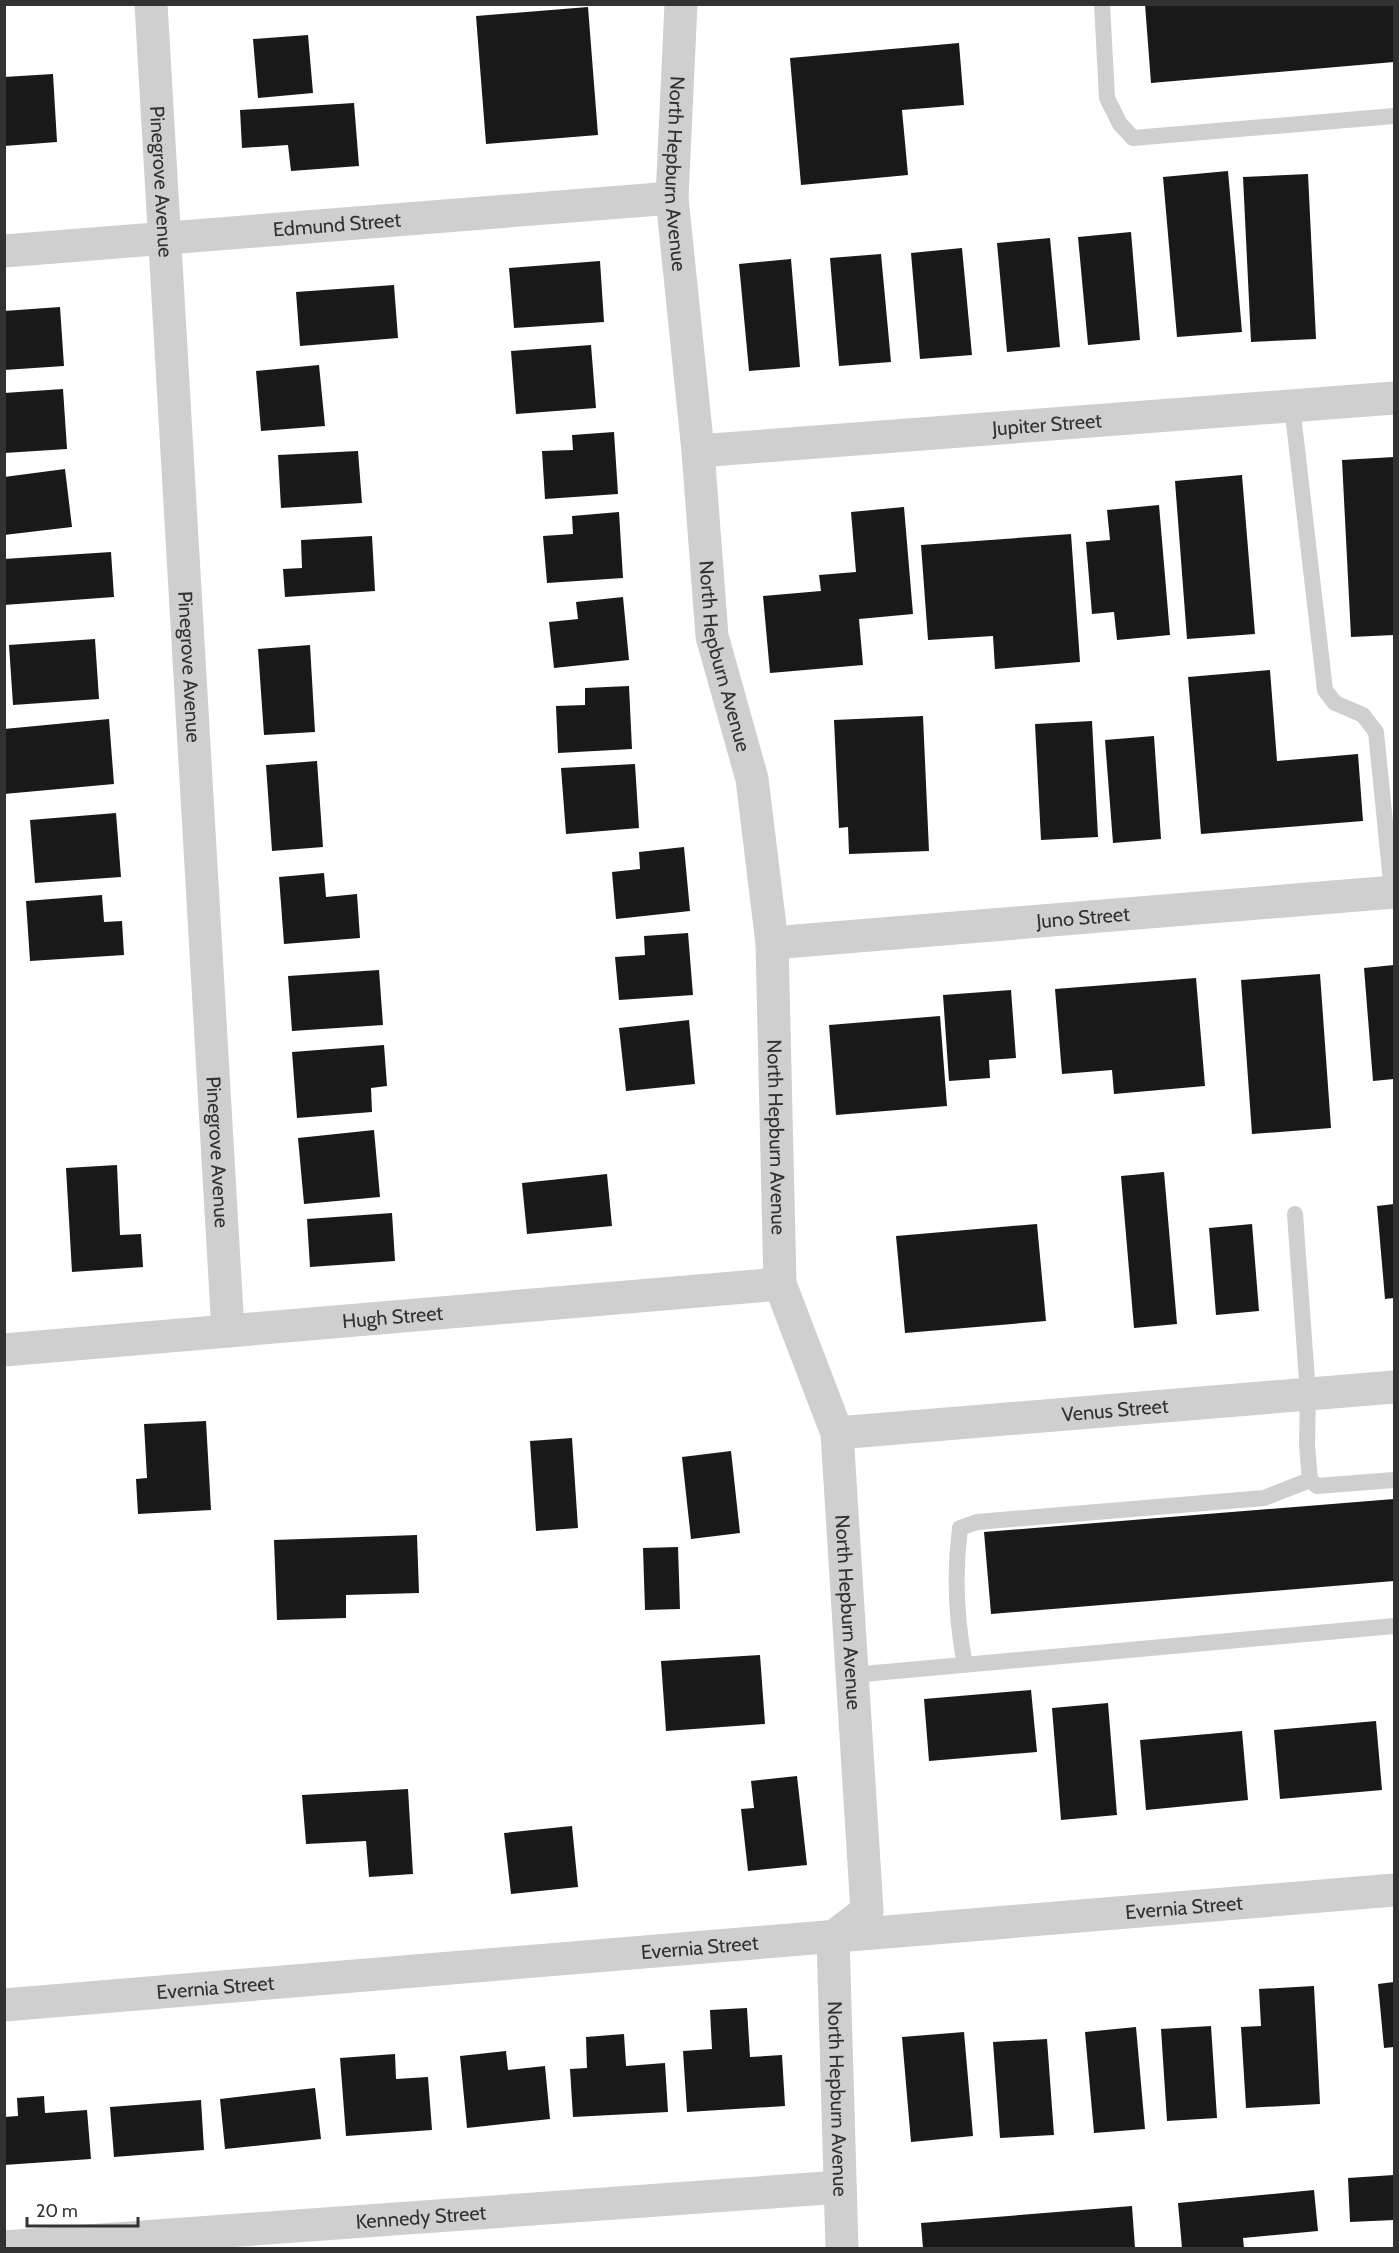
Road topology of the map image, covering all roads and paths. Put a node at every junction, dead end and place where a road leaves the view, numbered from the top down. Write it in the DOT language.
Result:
graph roads {
  1 [pos="151,4"];
  2 [pos="681,4"];
  3 [pos="1102,4"];
  4 [pos="1395,116"];
  5 [pos="672,198"];
  6 [pos="164,237"];
  7 [pos="4,251"];
  8 [pos="1395,398"];
  9 [pos="1292,406"];
  10 [pos="698,451"];
  11 [pos="1393,892"];
  12 [pos="772,943"];
  13 [pos="1295,1214"];
  14 [pos="780,1284"];
  15 [pos="228,1331"];
  16 [pos="4,1350"];
  17 [pos="1395,1387"];
  18 [pos="1308,1394"];
  19 [pos="837,1433"];
  20 [pos="1310,1480"];
  21 [pos="1395,1480"];
  22 [pos="1395,1626"];
  23 [pos="965,1665"];
  24 [pos="852,1675"];
  25 [pos="1395,1890"];
  26 [pos="833,1937"];
  27 [pos="4,2005"];
  28 [pos="840,2187"];
  29 [pos="4,2247"];
  30 [pos="842,2248"];
  1 -- 6 [label="street, Pinegrove Avenue"];
  2 -- 5 [label="street, North Hepburn Avenue"];
  3 -- 4 [label="lane"];
  5 -- 6 [label="street, Edmund Street"];
  5 -- 10 [label="street, North Hepburn Avenue"];
  6 -- 7 [label="street, Edmund Street"];
  6 -- 15 [label="street, Pinegrove Avenue"];
  8 -- 9 [label="street, Jupiter Street"];
  9 -- 10 [label="street, Jupiter Street"];
  9 -- 11 [label="lane"];
  10 -- 12 [label="street, North Hepburn Avenue"];
  11 -- 12 [label="street, Juno Street"];
  12 -- 14 [label="street, North Hepburn Avenue"];
  13 -- 18 [label="lane"];
  14 -- 15 [label="street, Hugh Street"];
  14 -- 19 [label="street, North Hepburn Avenue"];
  15 -- 16 [label="street, Hugh Street"];
  17 -- 18 [label="street, Venus Street"];
  18 -- 19 [label="street, Venus Street"];
  18 -- 20 [label="lane"];
  19 -- 24 [label="street, North Hepburn Avenue"];
  20 -- 21 [label="lane"];
  20 -- 23 [label="lane"];
  22 -- 23 [label="lane"];
  23 -- 24 [label="lane"];
  24 -- 26 [label="street, North Hepburn Avenue"];
  25 -- 26 [label="street, Evernia Street"];
  26 -- 27 [label="street, Evernia Street"];
  26 -- 28 [label="street, North Hepburn Avenue"];
  28 -- 29 [label="street, Kennedy Street"];
  28 -- 30 [label="street, North Hepburn Avenue"];
}
